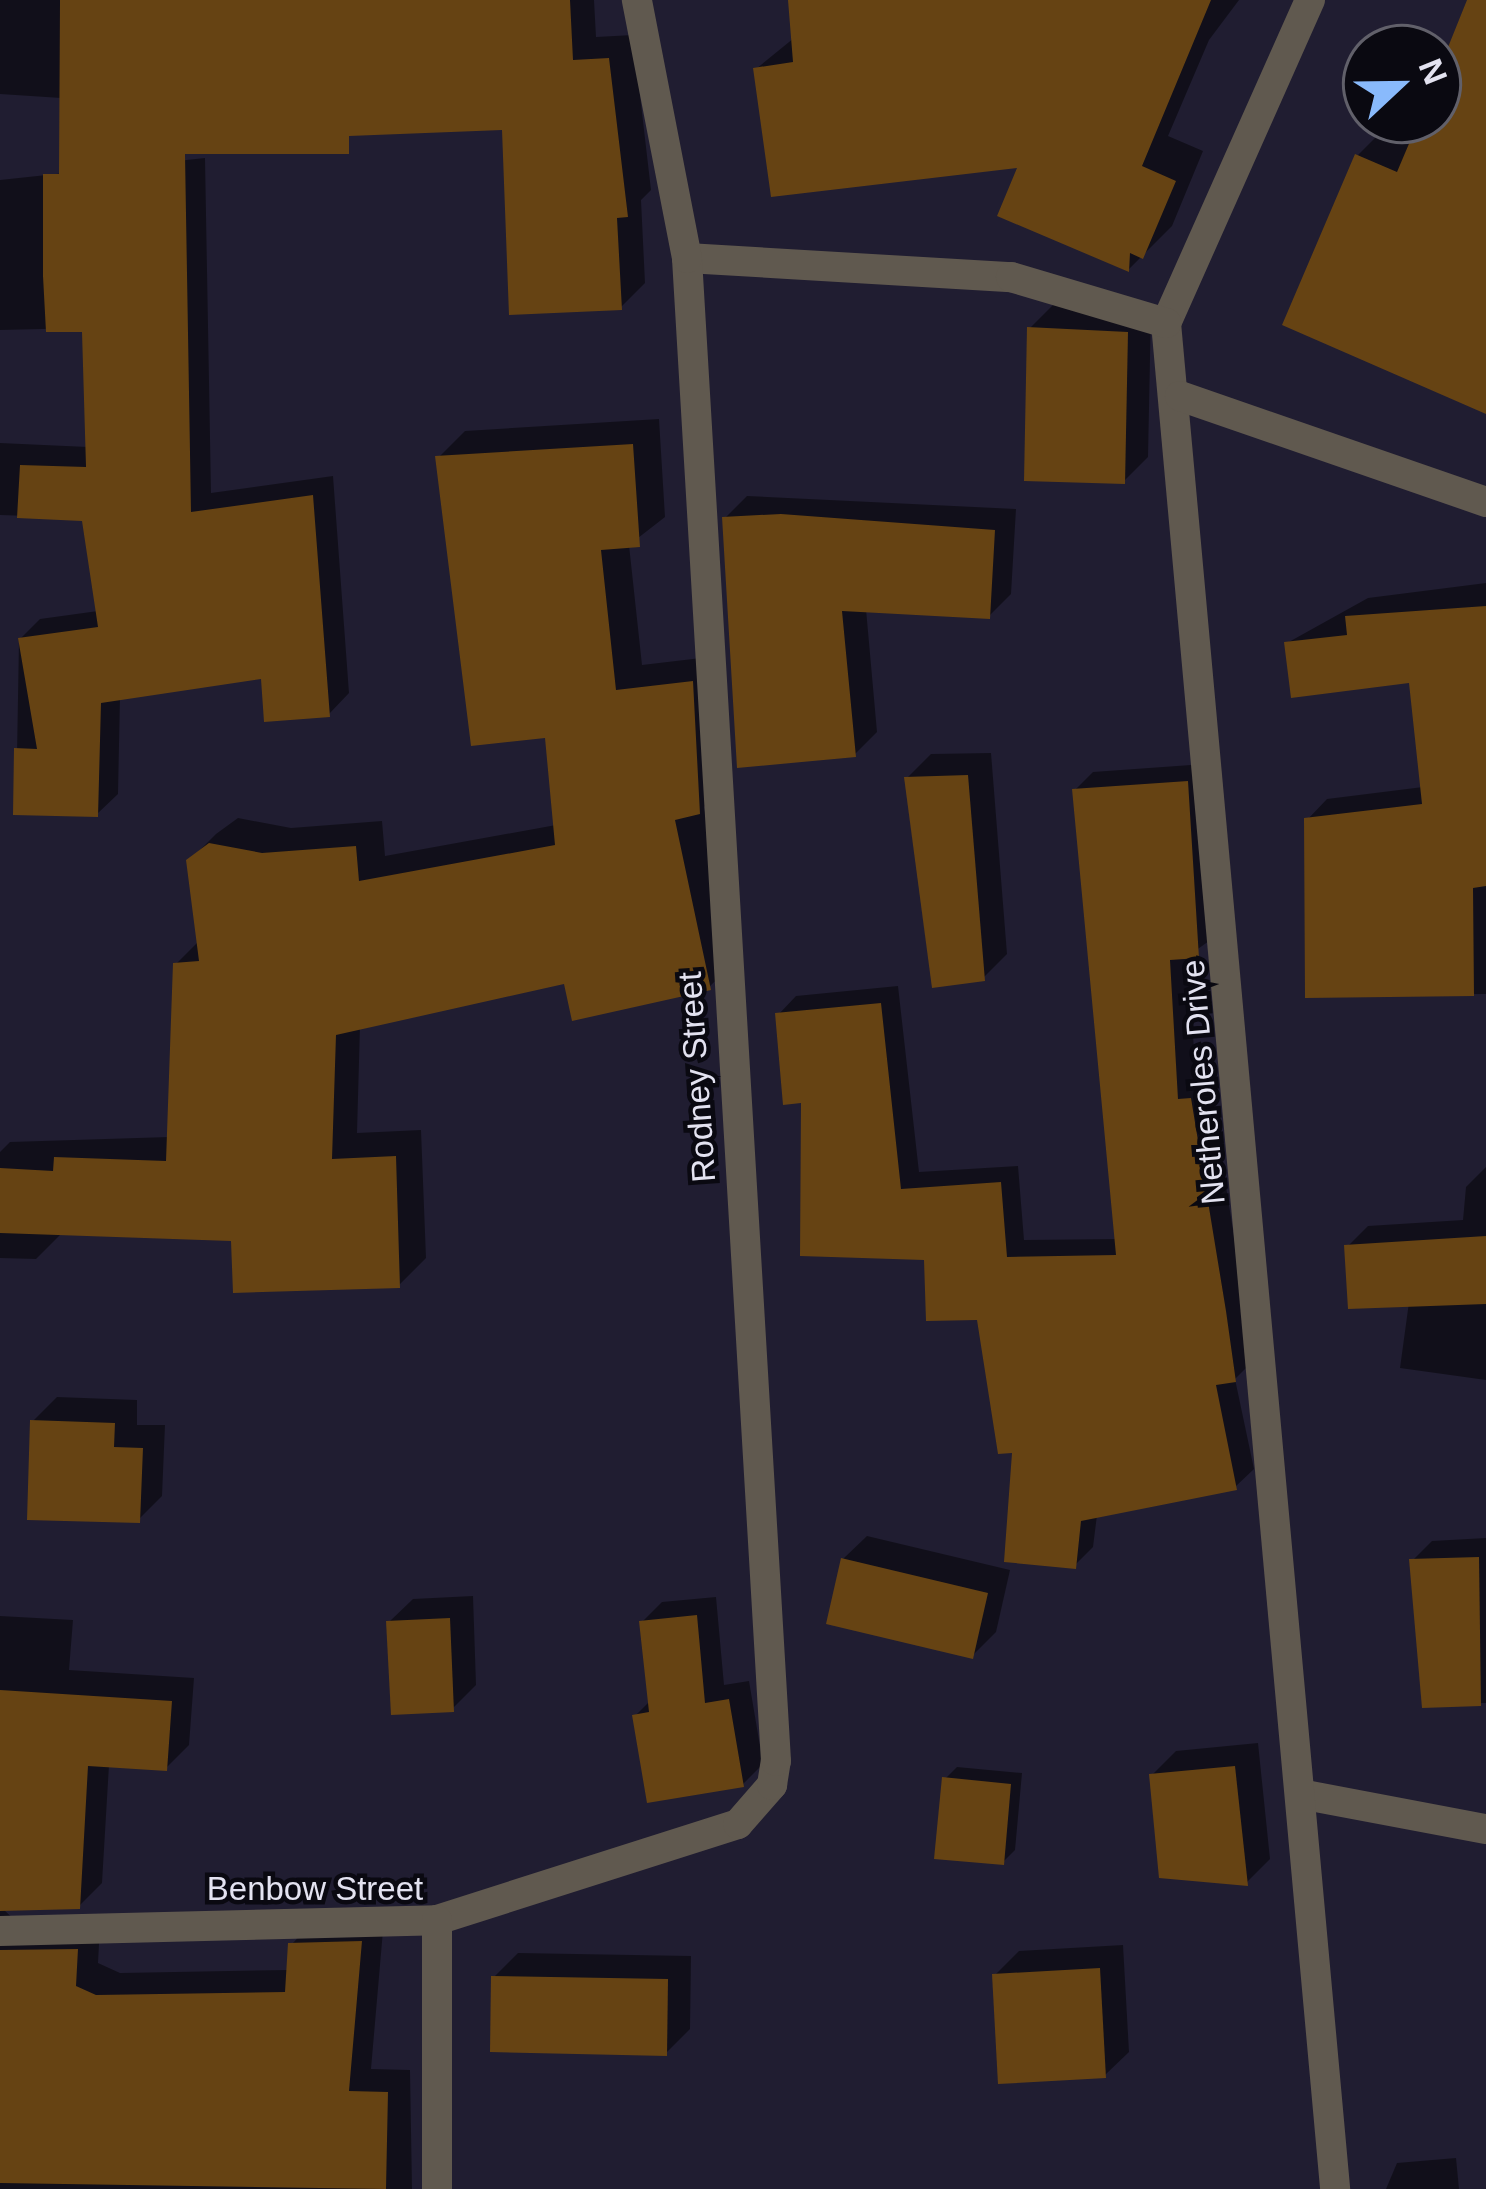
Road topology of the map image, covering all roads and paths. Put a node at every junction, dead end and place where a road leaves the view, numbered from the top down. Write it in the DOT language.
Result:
graph roads {
  1 [pos="638,0"];
  2 [pos="1310,0"];
  3 [pos="688,258"];
  4 [pos="1166,323"];
  5 [pos="1180,396"];
  6 [pos="1486,502"];
  7 [pos="1300,1794"];
  8 [pos="1486,1829"];
  9 [pos="437,1920"];
  10 [pos="0,1931"];
  11 [pos="437,2189"];
  12 [pos="1335,2189"];
  1 -- 3 [label="street, Rodney Street"];
  2 -- 4 [label="street"];
  3 -- 4 [label="street"];
  3 -- 9 [label="street, Rodney Street"];
  4 -- 5 [label="street, Netheroles Drive"];
  5 -- 6 [label="street"];
  5 -- 7 [label="street, Netheroles Drive"];
  7 -- 8 [label="street"];
  7 -- 12 [label="street, Netheroles Drive"];
  9 -- 10 [label="street, Benbow Street"];
  9 -- 11 [label="street, Benbow Street"];
}
